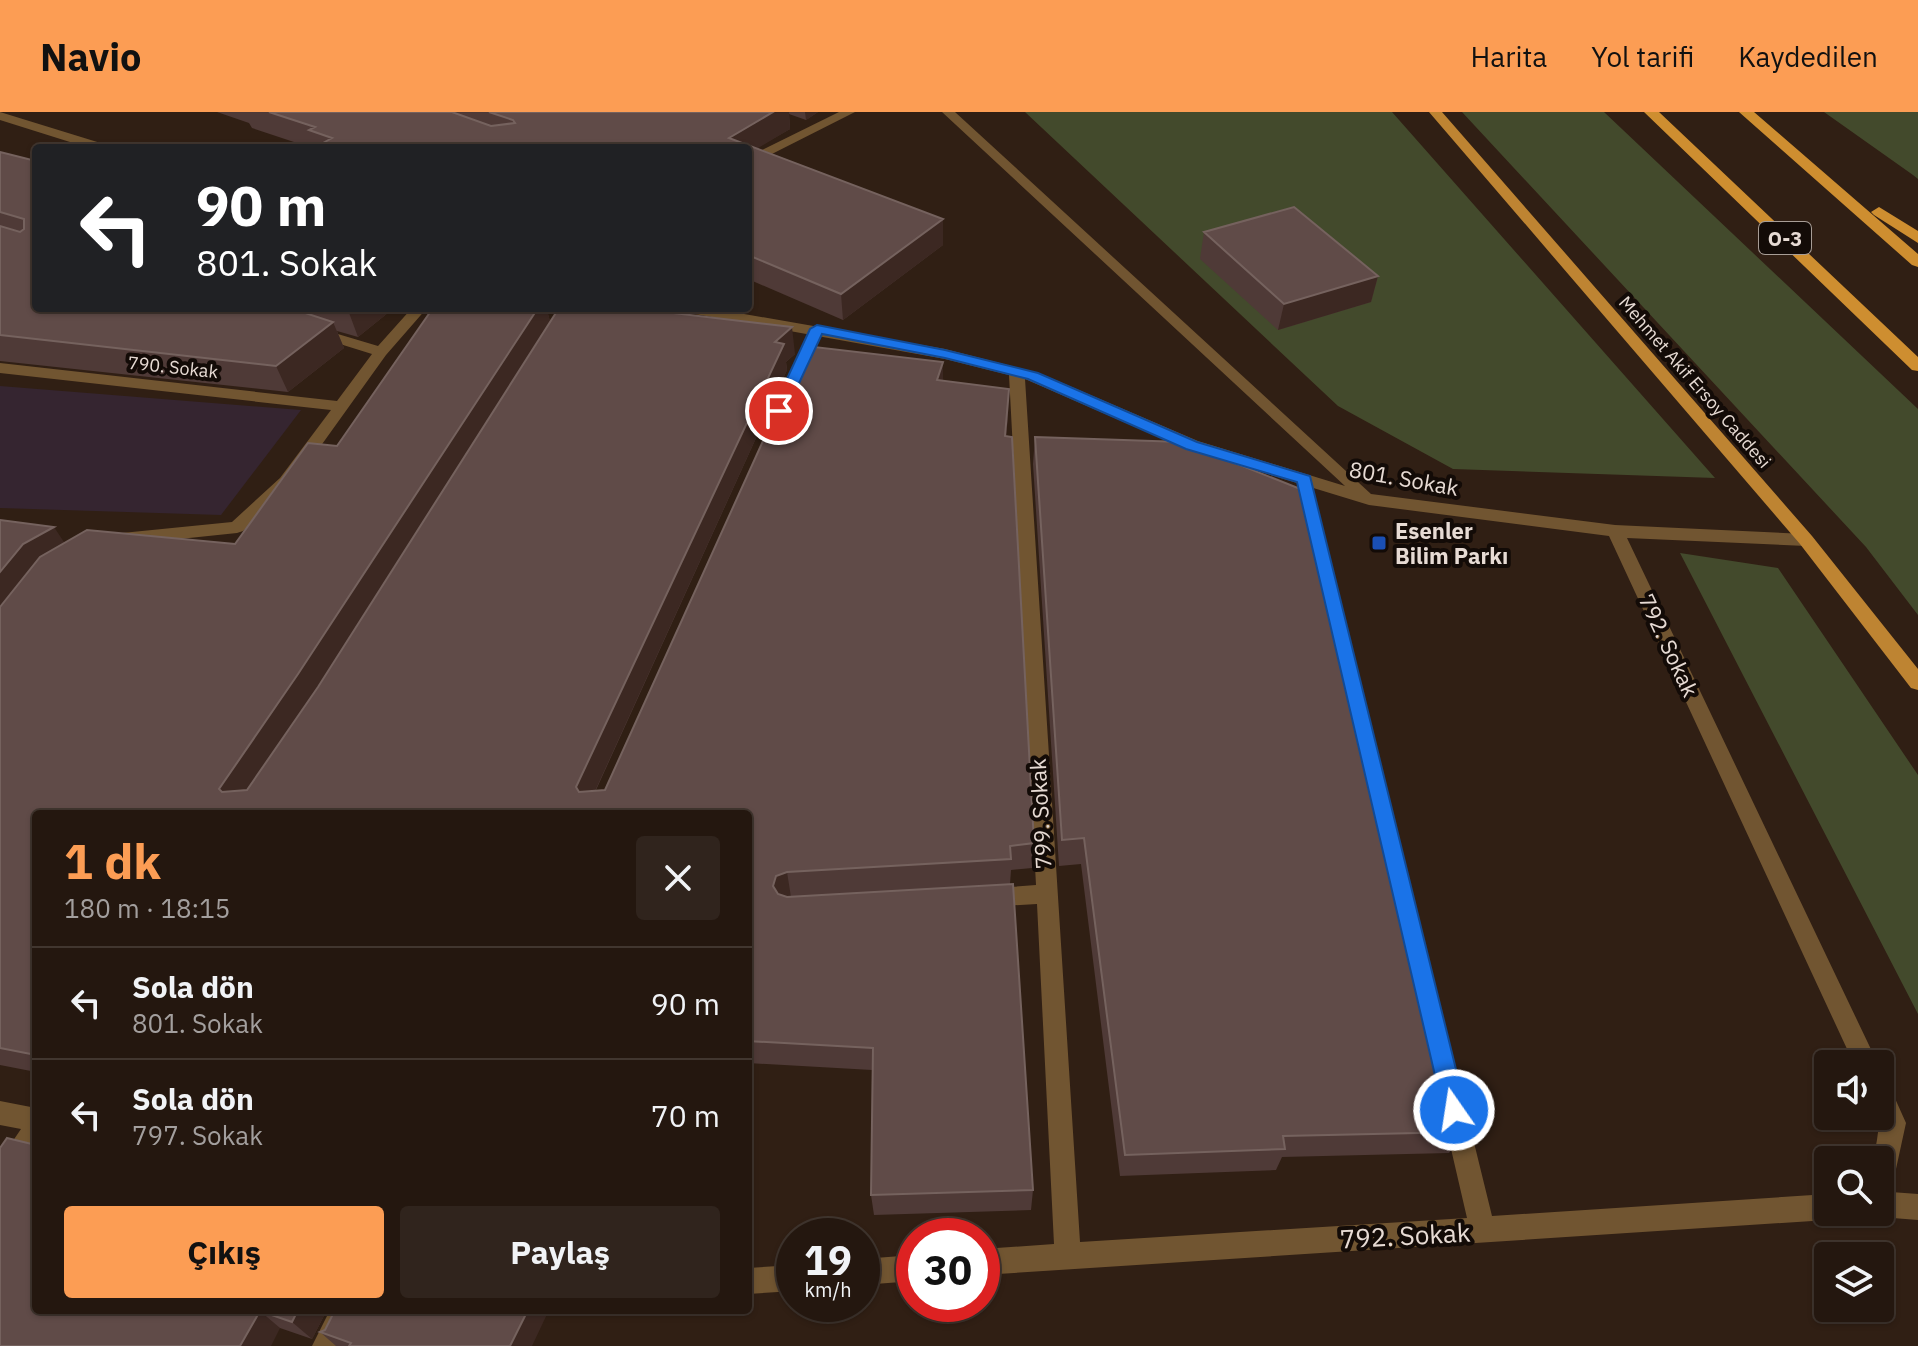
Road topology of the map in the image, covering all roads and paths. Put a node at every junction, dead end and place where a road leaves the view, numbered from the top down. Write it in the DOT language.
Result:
graph roads {
  1 [pos="849,112"];
  2 [pos="948,112"];
  3 [pos="1435,112"];
  4 [pos="1651,112"];
  5 [pos="1746,112"];
  6 [pos="0,116"];
  7 [pos="89,144"];
  8 [pos="1789,149"];
  9 [pos="752,160"];
  10 [pos="1918,238"];
  11 [pos="1918,262"];
  12 [pos="416,312"];
  13 [pos="703,312"];
  14 [pos="294,326"];
  15 [pos="381,352"];
  16 [pos="1918,366"];
  17 [pos="0,368"];
  18 [pos="1017,372"];
  19 [pos="342,406"];
  20 [pos="1304,479"];
  21 [pos="1369,499"];
  22 [pos="1312,510"];
  23 [pos="1615,531"];
  24 [pos="1806,540"];
  25 [pos="101,547"];
  26 [pos="1918,683"];
  27 [pos="1045,894"];
  28 [pos="965,899"];
  29 [pos="1859,1050"];
  30 [pos="1450,1093"];
  31 [pos="0,1113"];
  32 [pos="32,1119"];
  33 [pos="32,1133"];
  34 [pos="0,1182"];
  35 [pos="1894,1205"];
  36 [pos="1918,1207"];
  37 [pos="1814,1208"];
  38 [pos="1483,1231"];
  39 [pos="1068,1255"];
  40 [pos="1000,1261"];
  41 [pos="776,1279"];
  42 [pos="752,1281"];
  43 [pos="343,1314"];
  44 [pos="326,1346"];
  1 -- 9 [label="street"];
  2 -- 21 [label="street"];
  3 -- 24 [label="main road, Mehmet Akif Ersoy Caddesi"];
  4 -- 16 [label="highway, O-3"];
  5 -- 8 [label="highway"];
  6 -- 7 [label="street"];
  8 -- 10 [label="highway"];
  8 -- 11 [label="highway"];
  12 -- 15 [label="street"];
  13 -- 18 [label="street, 801. Sokak"];
  14 -- 15 [label="street"];
  15 -- 19 [label="street"];
  17 -- 19 [label="street, 790. Sokak"];
  18 -- 20 [label="street, 801. Sokak"];
  18 -- 27 [label="street, 799. Sokak"];
  19 -- 25 [label="street"];
  20 -- 21 [label="street, 801. Sokak"];
  20 -- 22 [label="street"];
  21 -- 23 [label="street, 801. Sokak"];
  23 -- 24 [label="street, 801. Sokak"];
  23 -- 29 [label="street, 792. Sokak"];
  24 -- 26 [label="main road, Mehmet Akif Ersoy Caddesi"];
  27 -- 28 [label="street"];
  27 -- 39 [label="street, 799. Sokak"];
  30 -- 38 [label="street"];
  31 -- 32 [label="street"];
  33 -- 34 [label="street"];
  35 -- 36 [label="street"];
  37 -- 38 [label="street, 792. Sokak"];
  38 -- 39 [label="street, 792. Sokak"];
  39 -- 40 [label="street, 792. Sokak"];
  41 -- 42 [label="street"];
  43 -- 44 [label="street"];
}
